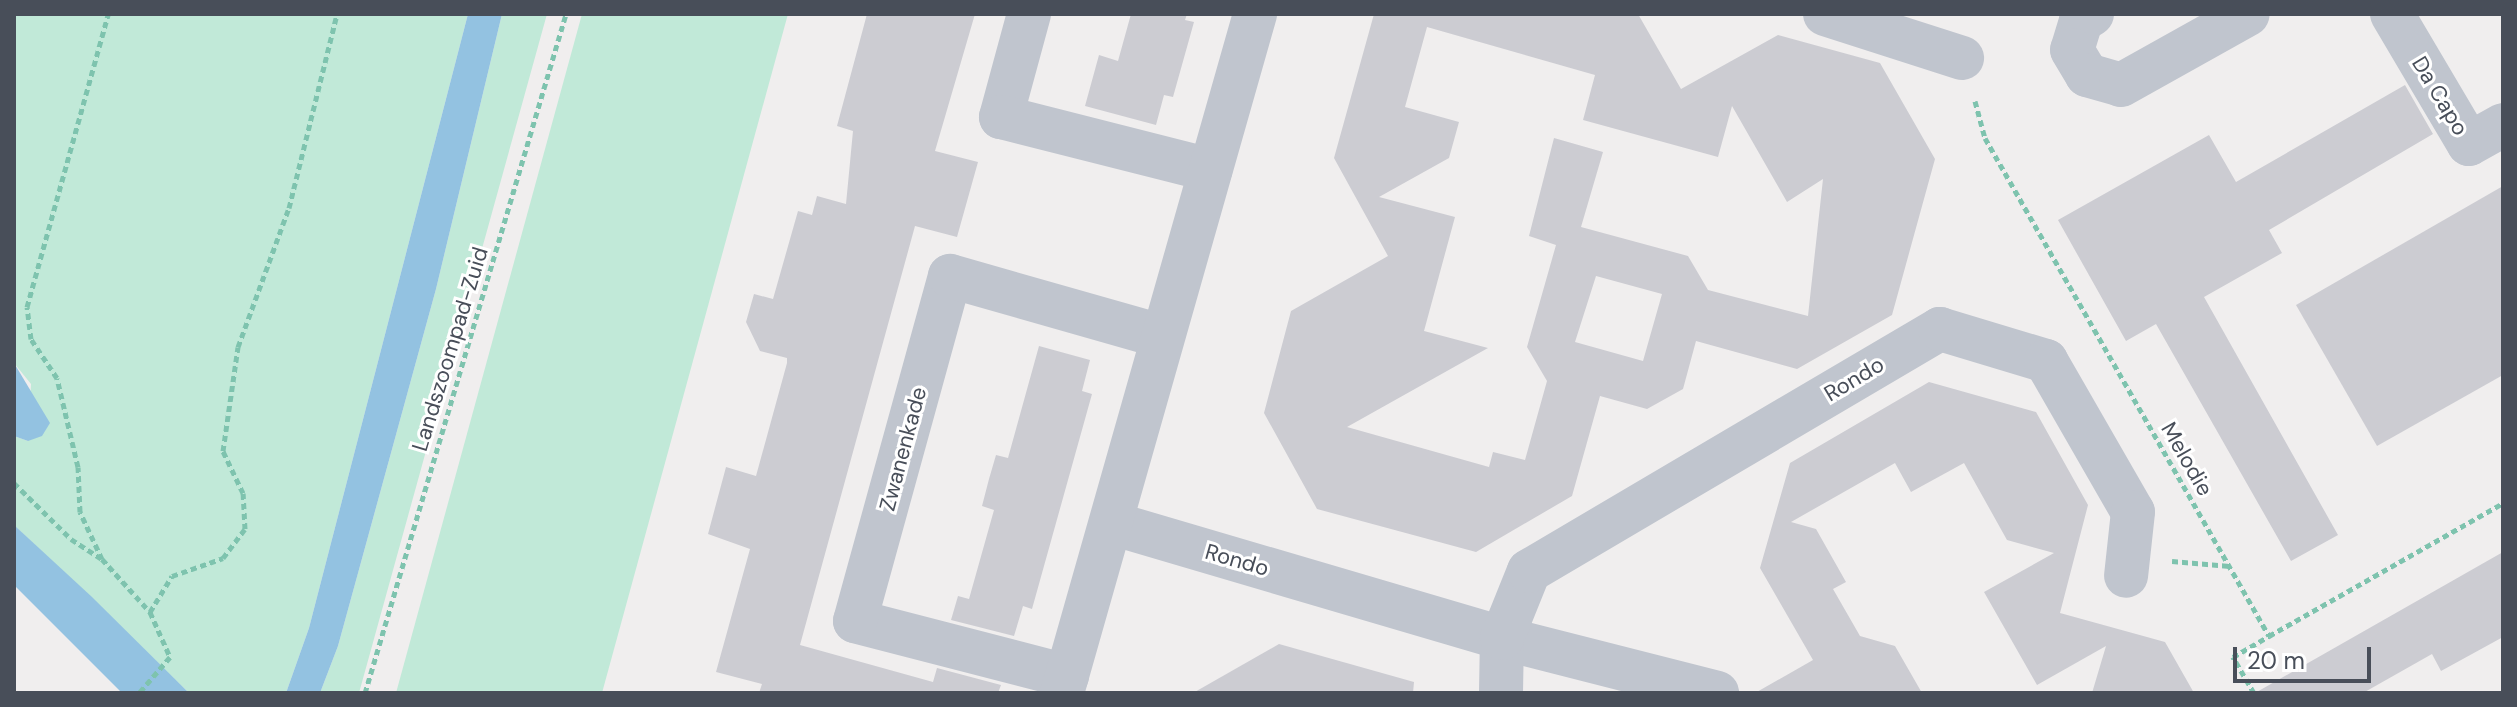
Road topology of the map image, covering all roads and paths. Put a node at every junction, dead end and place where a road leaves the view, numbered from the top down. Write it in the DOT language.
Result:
graph roads {
  1 [pos="108,14"];
  2 [pos="337,14"];
  3 [pos="566,14"];
  4 [pos="1029,14"];
  5 [pos="1255,14"];
  6 [pos="1825,14"];
  7 [pos="2092,14"];
  8 [pos="2248,14"];
  9 [pos="2392,14"];
  10 [pos="1962,58"];
  11 [pos="2503,125"];
  12 [pos="1210,170"];
  13 [pos="1161,336"];
  14 [pos="14,483"];
  15 [pos="2503,503"];
  16 [pos="1111,523"];
  17 [pos="102,559"];
  18 [pos="2230,566"];
  19 [pos="2126,576"];
  20 [pos="150,612"];
  21 [pos="2269,636"];
  22 [pos="1502,638"];
  23 [pos="1065,684"];
  24 [pos="139,693"];
  25 [pos="365,693"];
  26 [pos="1501,693"];
  27 [pos="1717,693"];
  28 [pos="2254,693"];
  1 -- 17 [label="path"];
  2 -- 20 [label="path"];
  3 -- 25 [label="path, Landszoompad-Zuid"];
  4 -- 12 [label="street"];
  5 -- 12 [label="street, Zwanenkade"];
  6 -- 10 [label="street"];
  7 -- 8 [label="street"];
  9 -- 11 [label="street, Da Capo"];
  10 -- 18 [label="path, Melodie"];
  12 -- 13 [label="street, Zwanenkade"];
  13 -- 16 [label="street, Zwanenkade"];
  13 -- 23 [label="street, Zwanenkade"];
  14 -- 17 [label="path"];
  15 -- 21 [label="path"];
  16 -- 22 [label="street, Rondo"];
  16 -- 23 [label="street, Zwanenkade"];
  17 -- 20 [label="path"];
  18 -- 19 [label="path"];
  18 -- 21 [label="path, Melodie"];
  19 -- 22 [label="street, Rondo"];
  20 -- 24 [label="path"];
  21 -- 28 [label="path"];
  22 -- 26 [label="street, Rondo"];
  22 -- 27 [label="street"];
}
